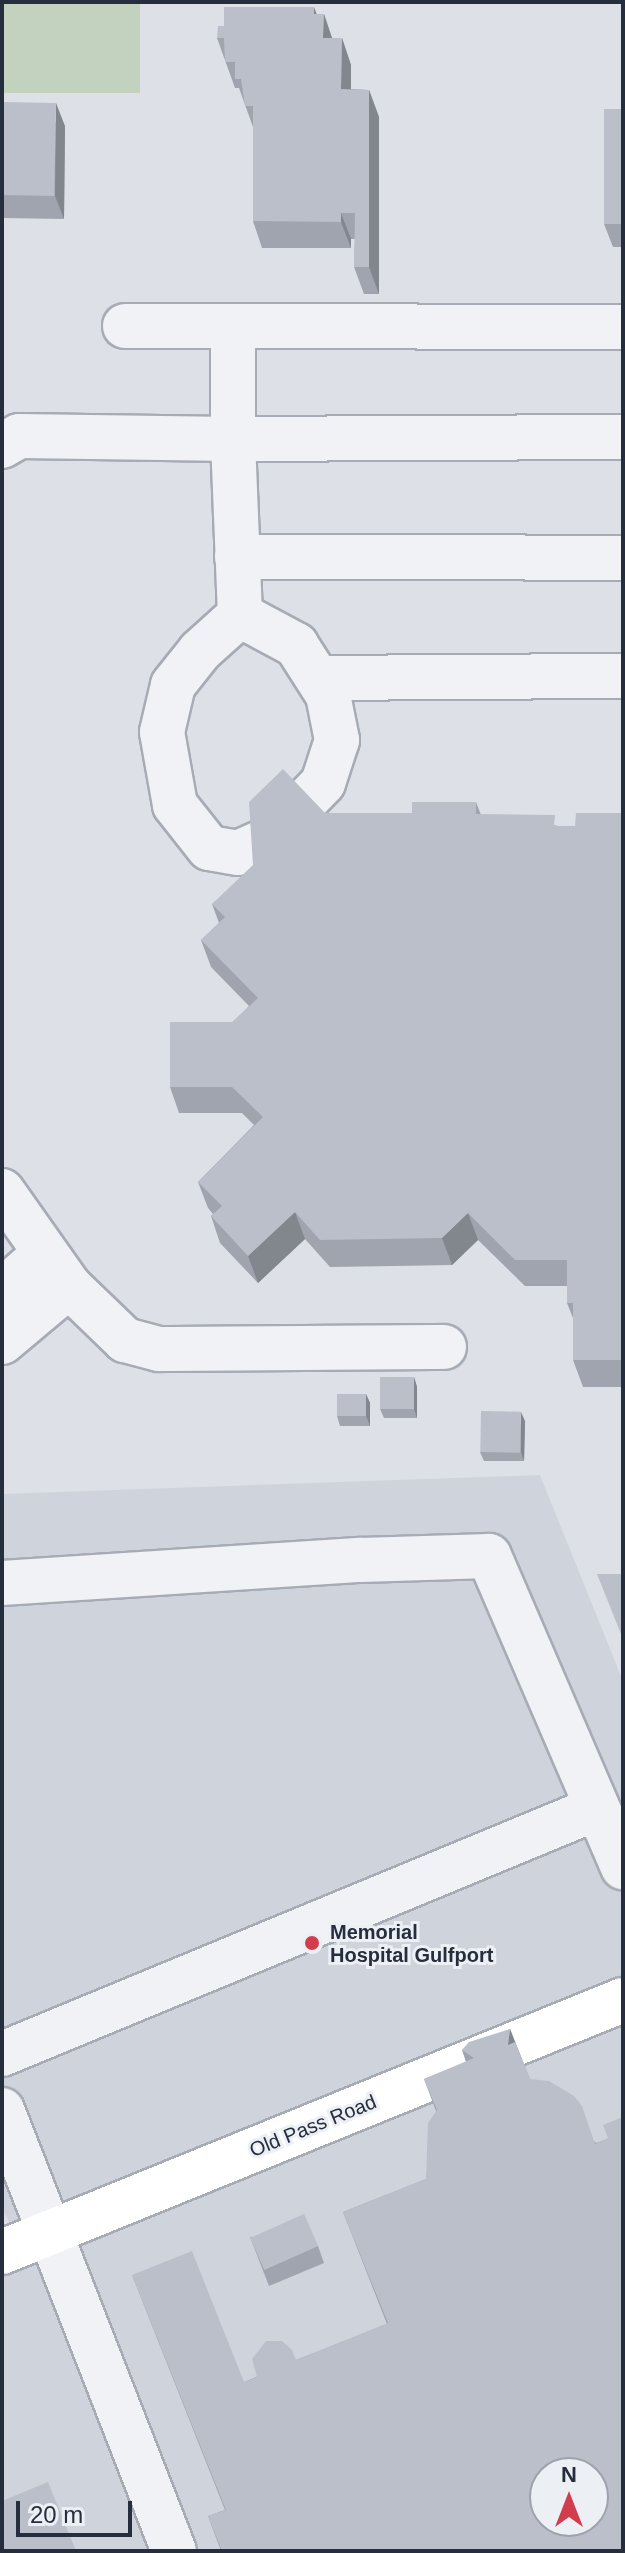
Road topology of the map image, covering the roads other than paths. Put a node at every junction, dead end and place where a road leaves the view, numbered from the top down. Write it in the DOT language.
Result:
graph roads {
  1 [pos="125,326"];
  2 [pos="233,326"];
  3 [pos="623,327"];
  4 [pos="623,437"];
  5 [pos="233,439"];
  6 [pos="2,446"];
  7 [pos="237,557"];
  8 [pos="623,558"];
  9 [pos="240,615"];
  10 [pos="623,676"];
  11 [pos="318,678"];
  12 [pos="302,805"];
  13 [pos="260,843"];
  14 [pos="2,1191"];
  15 [pos="57,1270"];
  16 [pos="2,1291"];
  17 [pos="2,1342"];
  18 [pos="444,1347"];
  19 [pos="2,1583"];
  20 [pos="597,1808"];
  21 [pos="623,1867"];
  22 [pos="623,2000"];
  23 [pos="2,2054"];
  24 [pos="2,2110"];
  25 [pos="50,2232"];
  26 [pos="2,2252"];
  27 [pos="174,2551"];
  1 -- 2 [label="street"];
  2 -- 3 [label="street"];
  2 -- 5 [label="street"];
  4 -- 5 [label="street"];
  5 -- 6 [label="street"];
  5 -- 7 [label="street"];
  7 -- 8 [label="street"];
  7 -- 9 [label="street"];
  9 -- 11 [label="street"];
  9 -- 13 [label="street"];
  10 -- 11 [label="street"];
  11 -- 12 [label="street"];
  14 -- 15 [label="street"];
  15 -- 16 [label="street"];
  15 -- 17 [label="street"];
  15 -- 18 [label="street"];
  19 -- 20 [label="street"];
  20 -- 21 [label="street"];
  20 -- 23 [label="street"];
  22 -- 25 [label="main road, Old Pass Road"];
  24 -- 25 [label="street"];
  25 -- 26 [label="main road, Old Pass Road"];
  25 -- 27 [label="street"];
}
